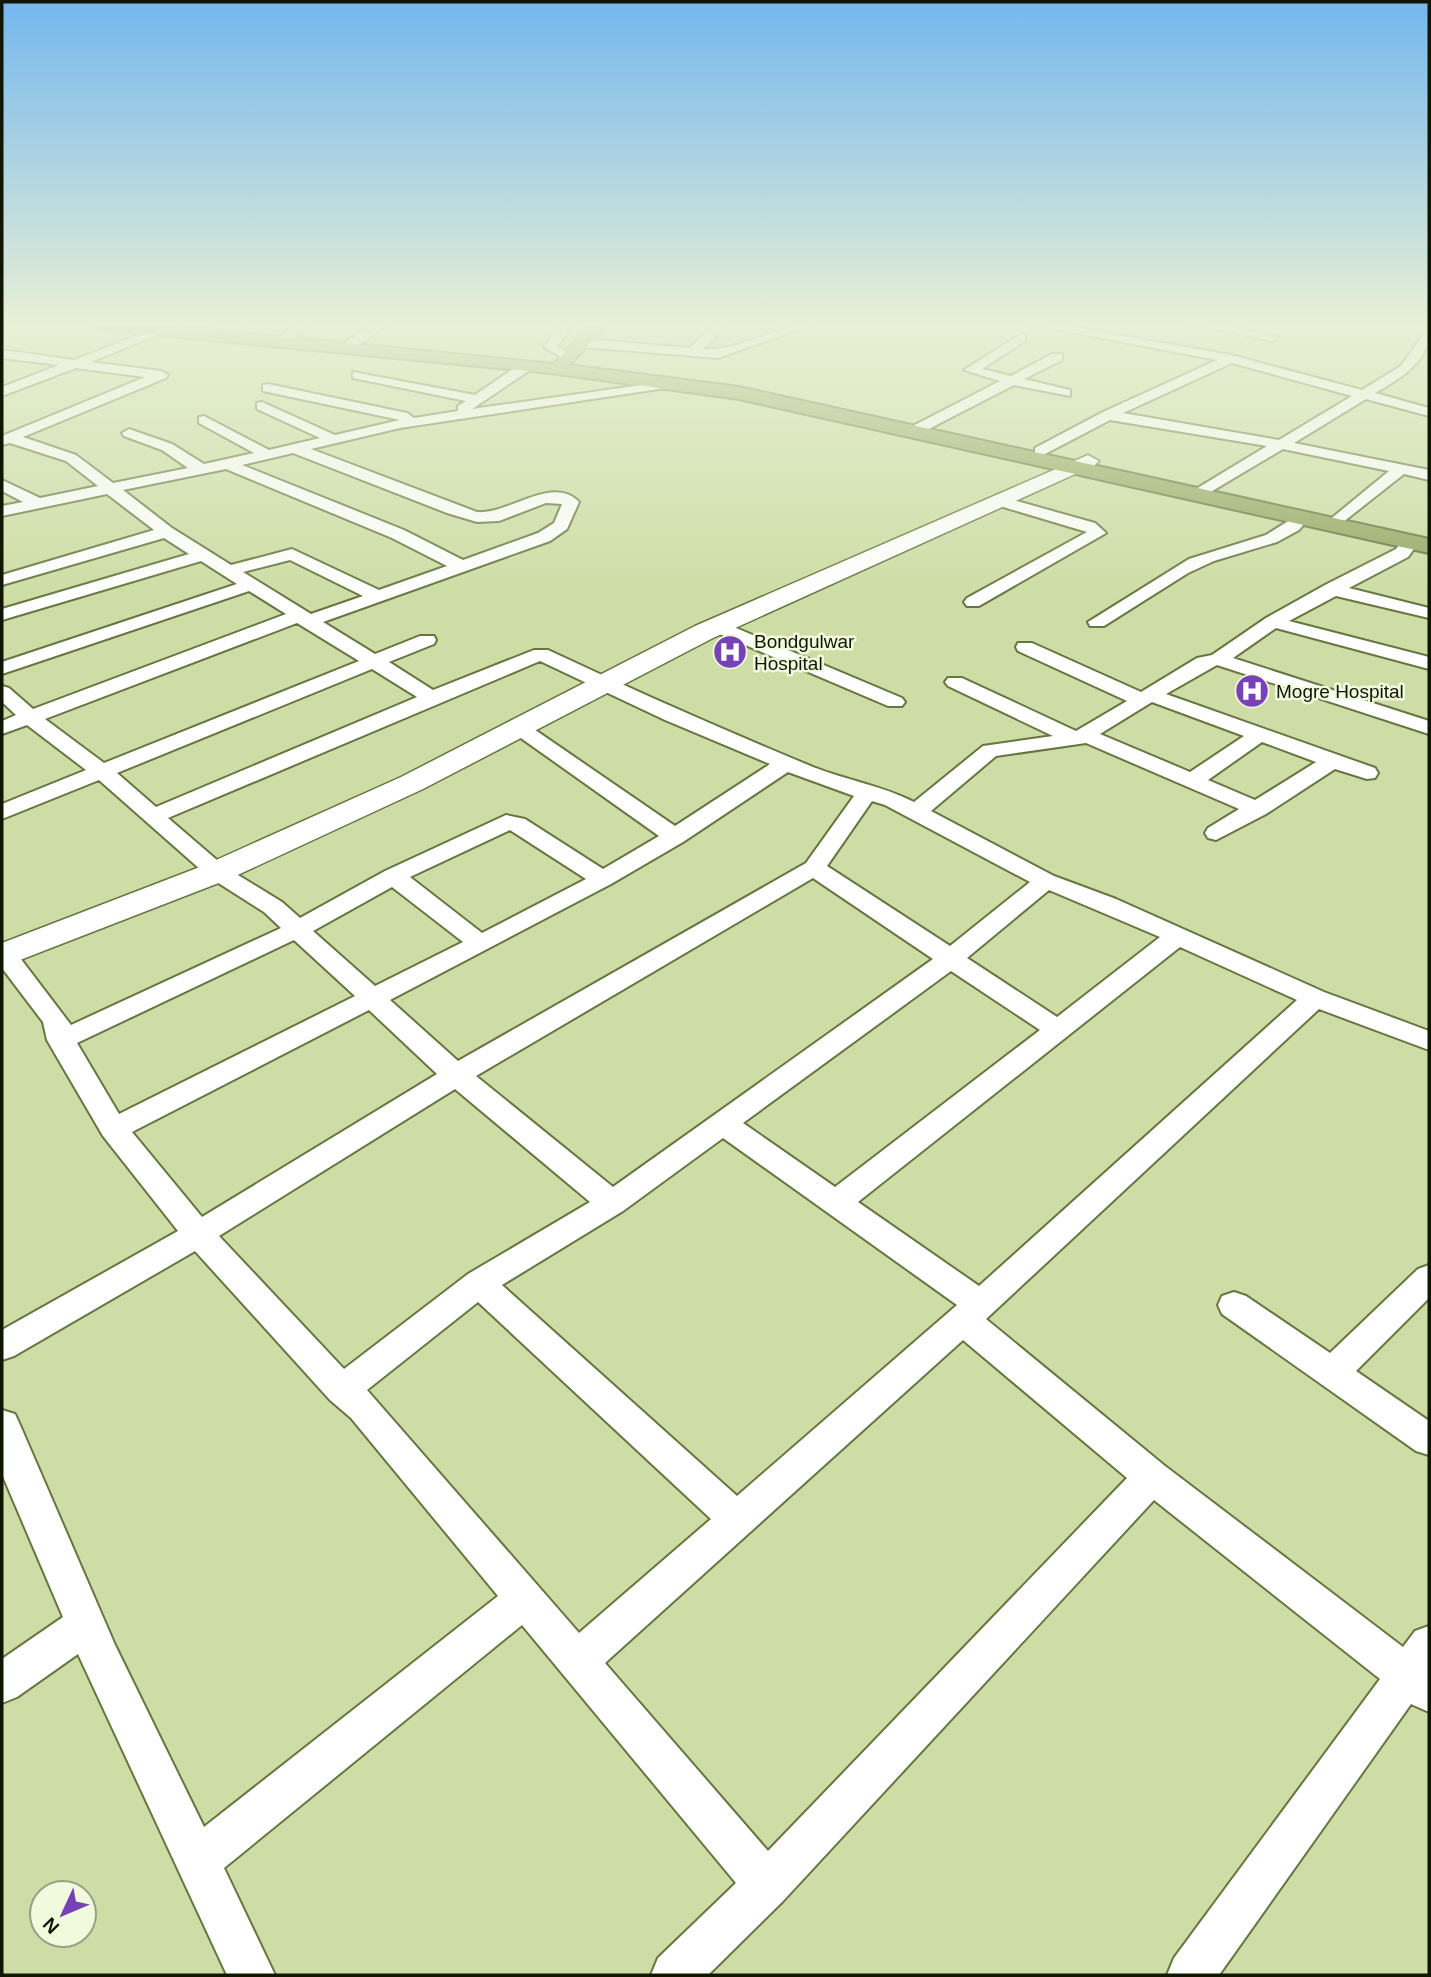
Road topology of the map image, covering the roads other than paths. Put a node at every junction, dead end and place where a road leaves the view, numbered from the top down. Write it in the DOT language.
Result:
graph roads {
  1 [pos="61,416"];
  2 [pos="284,416"];
  3 [pos="403,416"];
  4 [pos="445,416"];
  5 [pos="858,416"];
  6 [pos="865,416"];
  7 [pos="941,416"];
  8 [pos="1106,416"];
  9 [pos="1115,416"];
  10 [pos="1327,416"];
  11 [pos="204,420"];
  12 [pos="421,420"];
  13 [pos="918,428"];
  14 [pos="129,433"];
  15 [pos="6,439"];
  16 [pos="332,439"];
  17 [pos="975,440"];
  18 [pos="1279,444"];
  19 [pos="296,449"];
  20 [pos="1040,451"];
  21 [pos="266,454"];
  22 [pos="1429,460"];
  23 [pos="227,464"];
  24 [pos="1082,465"];
  25 [pos="199,468"];
  26 [pos="1405,470"];
  27 [pos="1429,475"];
  28 [pos="2,485"];
  29 [pos="107,487"];
  30 [pos="1201,491"];
  31 [pos="999,501"];
  32 [pos="37,503"];
  33 [pos="2,511"];
  34 [pos="1337,521"];
  35 [pos="1297,523"];
  36 [pos="166,532"];
  37 [pos="1416,544"];
  38 [pos="203,555"];
  39 [pos="461,566"];
  40 [pos="228,571"];
  41 [pos="2,580"];
  42 [pos="251,585"];
  43 [pos="1331,589"];
  44 [pos="378,596"];
  45 [pos="973,602"];
  46 [pos="1429,613"];
  47 [pos="2,615"];
  48 [pos="302,619"];
  49 [pos="1097,622"];
  50 [pos="1273,622"];
  51 [pos="717,626"];
  52 [pos="427,639"];
  53 [pos="1025,647"];
  54 [pos="1218,659"];
  55 [pos="371,661"];
  56 [pos="1429,663"];
  57 [pos="2,668"];
  58 [pos="604,682"];
  59 [pos="955,682"];
  60 [pos="2,692"];
  61 [pos="431,697"];
  62 [pos="1147,698"];
  63 [pos="895,702"];
  64 [pos="32,717"];
  65 [pos="518,727"];
  66 [pos="2,728"];
  67 [pos="1429,728"];
  68 [pos="1260,734"];
  69 [pos="1081,737"];
  70 [pos="1333,761"];
  71 [pos="786,763"];
  72 [pos="101,771"];
  73 [pos="1367,773"];
  74 [pos="1191,782"];
  75 [pos="867,793"];
  76 [pos="1258,809"];
  77 [pos="2,811"];
  78 [pos="916,812"];
  79 [pos="153,816"];
  80 [pos="1216,833"];
  81 [pos="675,837"];
  82 [pos="814,869"];
  83 [pos="217,872"];
  84 [pos="393,876"];
  85 [pos="603,879"];
  86 [pos="1046,881"];
  87 [pos="298,929"];
  88 [pos="1178,936"];
  89 [pos="481,944"];
  90 [pos="3,954"];
  91 [pos="950,959"];
  92 [pos="374,997"];
  93 [pos="1315,998"];
  94 [pos="1057,1029"];
  95 [pos="61,1040"];
  96 [pos="1429,1041"];
  97 [pos="456,1075"];
  98 [pos="721,1122"];
  99 [pos="113,1129"];
  100 [pos="612,1203"];
  101 [pos="834,1204"];
  102 [pos="198,1234"];
  103 [pos="1429,1278"];
  104 [pos="479,1283"];
  105 [pos="1234,1304"];
  106 [pos="972,1312"];
  107 [pos="2,1346"];
  108 [pos="1331,1373"];
  109 [pos="342,1390"];
  110 [pos="1429,1440"];
  111 [pos="5,1445"];
  112 [pos="1152,1478"];
  113 [pos="738,1520"];
  114 [pos="525,1598"];
  115 [pos="86,1625"];
  116 [pos="578,1661"];
  117 [pos="1422,1671"];
  118 [pos="2,1684"];
  119 [pos="197,1861"];
  120 [pos="767,1885"];
  121 [pos="251,1975"];
  122 [pos="675,1975"];
  123 [pos="1191,1975"];
  1 -- 15 [label="street"];
  2 -- 16 [label="street"];
  3 -- 12 [label="street"];
  4 -- 12 [label="street"];
  5 -- 13 [label="highway"];
  6 -- 13 [label="highway"];
  7 -- 13 [label="street"];
  8 -- 20 [label="street"];
  9 -- 18 [label="street"];
  10 -- 18 [label="street"];
  11 -- 21 [label="street"];
  12 -- 16 [label="street"];
  13 -- 17 [label="highway"];
  14 -- 25 [label="street"];
  15 -- 29 [label="street"];
  16 -- 19 [label="street"];
  17 -- 20 [label="highway"];
  17 -- 24 [label="highway"];
  18 -- 26 [label="street"];
  18 -- 30 [label="street"];
  19 -- 21 [label="street"];
  19 -- 39 [label="street"];
  20 -- 24 [label="highway"];
  21 -- 23 [label="street"];
  22 -- 26 [label="street"];
  23 -- 25 [label="street"];
  23 -- 39 [label="street"];
  24 -- 30 [label="highway"];
  24 -- 31 [label="street"];
  25 -- 29 [label="street"];
  26 -- 27 [label="street"];
  26 -- 34 [label="street"];
  28 -- 32 [label="street"];
  29 -- 32 [label="street"];
  29 -- 36 [label="street"];
  30 -- 34 [label="highway"];
  30 -- 35 [label="highway"];
  31 -- 45 [label="street"];
  31 -- 51 [label="street"];
  32 -- 33 [label="street"];
  34 -- 35 [label="highway"];
  34 -- 37 [label="highway"];
  35 -- 49 [label="street"];
  36 -- 38 [label="street"];
  36 -- 41 [label="street"];
  37 -- 43 [label="street"];
  38 -- 40 [label="street"];
  38 -- 47 [label="street"];
  39 -- 44 [label="street"];
  40 -- 42 [label="street"];
  40 -- 44 [label="street"];
  42 -- 48 [label="street"];
  42 -- 57 [label="street"];
  43 -- 46 [label="street"];
  43 -- 50 [label="street"];
  44 -- 48 [label="street"];
  48 -- 55 [label="street"];
  48 -- 64 [label="street"];
  50 -- 54 [label="street"];
  50 -- 56 [label="street"];
  51 -- 58 [label="street"];
  51 -- 63 [label="street"];
  52 -- 55 [label="street"];
  53 -- 62 [label="street"];
  54 -- 62 [label="street"];
  54 -- 67 [label="street"];
  55 -- 61 [label="street"];
  55 -- 72 [label="street"];
  58 -- 61 [label="street"];
  58 -- 65 [label="street"];
  58 -- 71 [label="street"];
  59 -- 69 [label="street"];
  60 -- 64 [label="street"];
  61 -- 79 [label="street"];
  62 -- 68 [label="street"];
  62 -- 69 [label="street"];
  64 -- 66 [label="street"];
  64 -- 72 [label="street"];
  65 -- 81 [label="street"];
  65 -- 83 [label="street"];
  68 -- 70 [label="street"];
  68 -- 74 [label="street"];
  69 -- 74 [label="street"];
  69 -- 78 [label="street"];
  70 -- 73 [label="street"];
  70 -- 76 [label="street"];
  71 -- 75 [label="street"];
  71 -- 81 [label="street"];
  72 -- 77 [label="street"];
  72 -- 79 [label="street"];
  74 -- 76 [label="street"];
  75 -- 78 [label="street"];
  75 -- 82 [label="street"];
  76 -- 80 [label="street"];
  78 -- 86 [label="street"];
  79 -- 83 [label="street"];
  81 -- 85 [label="street"];
  82 -- 91 [label="street"];
  82 -- 97 [label="street"];
  83 -- 87 [label="street"];
  83 -- 90 [label="street"];
  84 -- 85 [label="street"];
  84 -- 87 [label="street"];
  84 -- 89 [label="street"];
  85 -- 89 [label="street"];
  86 -- 88 [label="street"];
  86 -- 91 [label="street"];
  87 -- 92 [label="street"];
  87 -- 95 [label="street"];
  88 -- 93 [label="street"];
  88 -- 94 [label="street"];
  89 -- 92 [label="street"];
  90 -- 95 [label="street"];
  91 -- 94 [label="street"];
  91 -- 98 [label="street"];
  92 -- 97 [label="street"];
  92 -- 99 [label="street"];
  93 -- 96 [label="street"];
  93 -- 106 [label="street"];
  94 -- 101 [label="street"];
  95 -- 99 [label="street"];
  97 -- 100 [label="street"];
  97 -- 102 [label="street"];
  98 -- 100 [label="street"];
  98 -- 101 [label="street"];
  99 -- 102 [label="street"];
  100 -- 104 [label="street"];
  101 -- 106 [label="street"];
  102 -- 107 [label="street"];
  102 -- 109 [label="street"];
  103 -- 108 [label="street"];
  104 -- 109 [label="street"];
  104 -- 113 [label="street"];
  105 -- 108 [label="street"];
  106 -- 112 [label="street"];
  106 -- 113 [label="street"];
  108 -- 110 [label="street"];
  109 -- 114 [label="street"];
  111 -- 115 [label="street"];
  112 -- 117 [label="street"];
  112 -- 120 [label="street"];
  113 -- 116 [label="street"];
  114 -- 116 [label="street"];
  114 -- 119 [label="street"];
  115 -- 118 [label="street"];
  115 -- 119 [label="street"];
  116 -- 120 [label="street"];
  117 -- 123 [label="street"];
  119 -- 121 [label="street"];
  120 -- 122 [label="street"];
}
